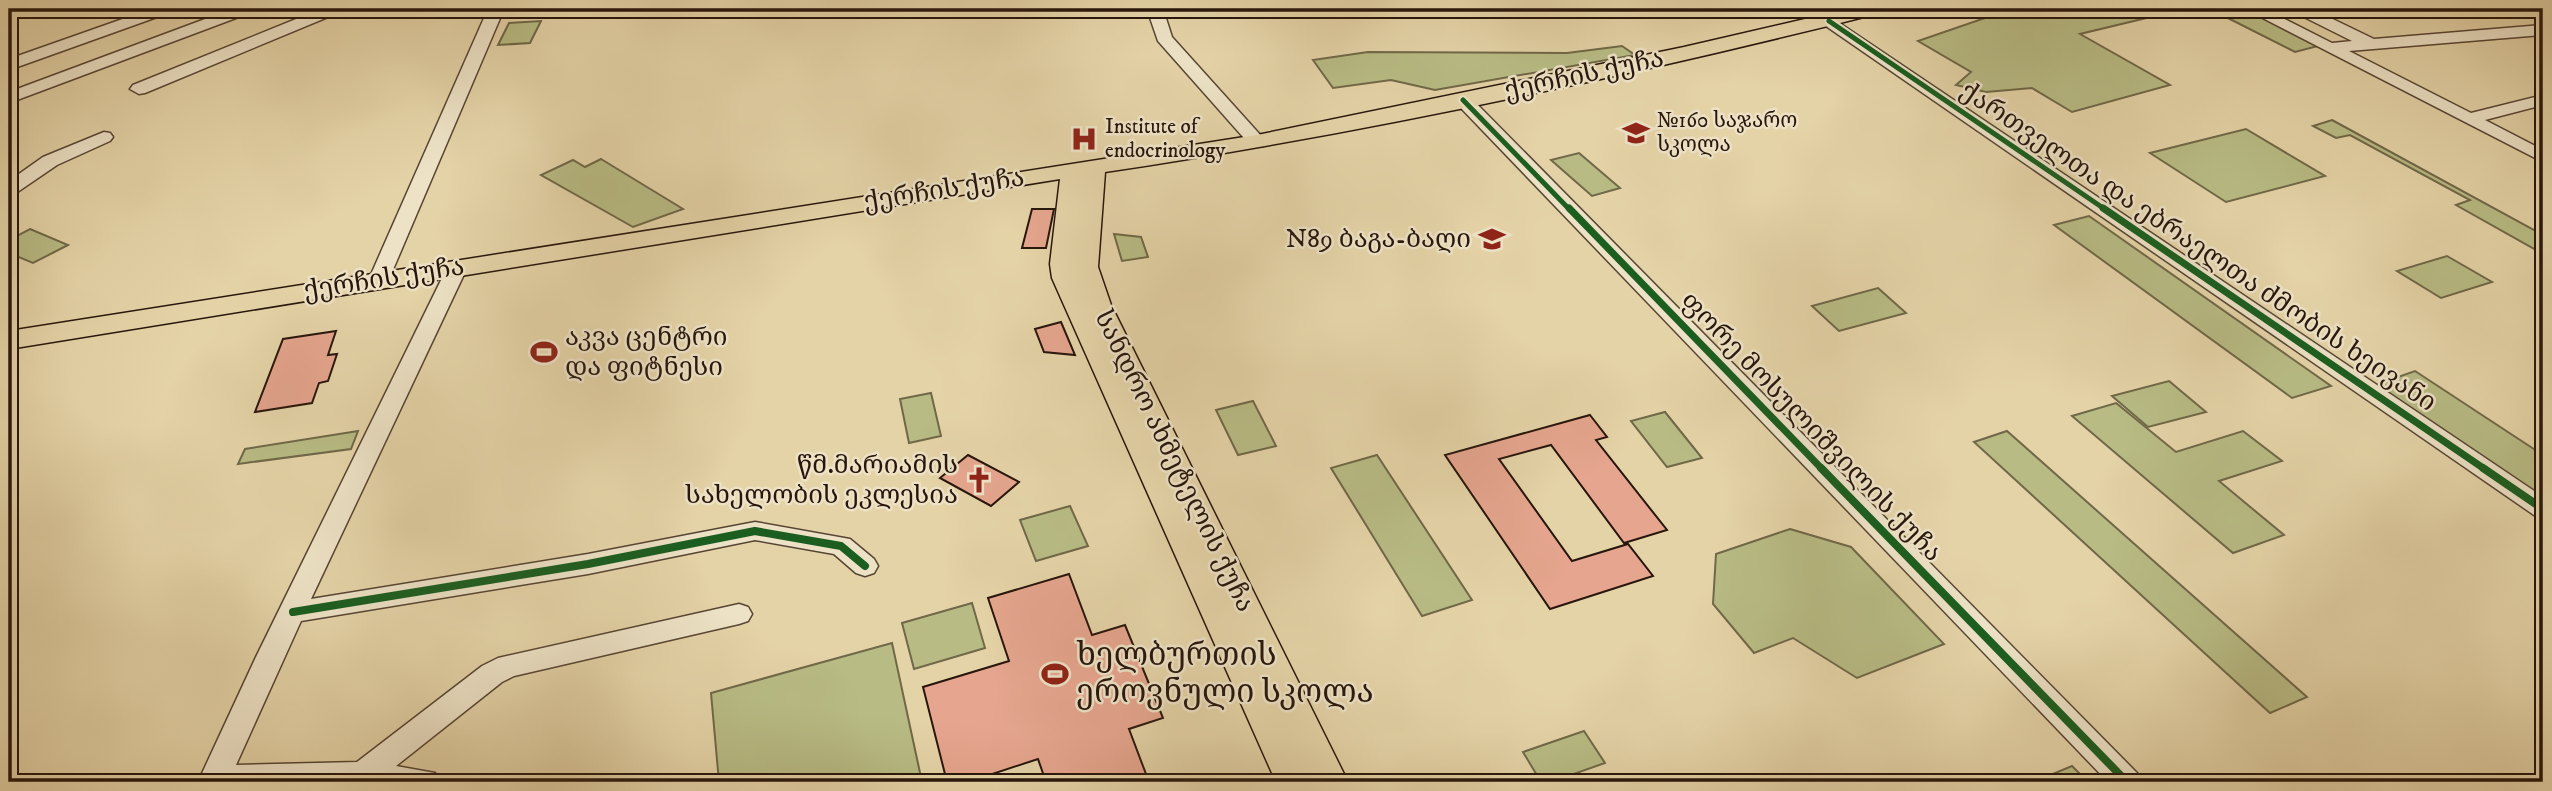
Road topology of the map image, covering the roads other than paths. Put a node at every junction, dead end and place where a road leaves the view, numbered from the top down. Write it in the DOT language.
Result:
graph roads {
  1 [pos="165,9"];
  2 [pos="207,9"];
  3 [pos="246,9"];
  4 [pos="334,9"];
  5 [pos="496,9"];
  6 [pos="1155,9"];
  7 [pos="1873,9"];
  8 [pos="2253,9"];
  9 [pos="2300,9"];
  10 [pos="223,17"];
  11 [pos="1829,21"];
  12 [pos="2543,30"];
  13 [pos="2370,44"];
  14 [pos="2331,48"];
  15 [pos="9,65"];
  16 [pos="139,89"];
  17 [pos="9,98"];
  18 [pos="1464,100"];
  19 [pos="2543,100"];
  20 [pos="2469,119"];
  21 [pos="104,137"];
  22 [pos="1257,142"];
  23 [pos="2543,157"];
  24 [pos="1083,167"];
  25 [pos="9,189"];
  26 [pos="457,268"];
  27 [pos="379,279"];
  28 [pos="9,340"];
  29 [pos="2543,509"];
  30 [pos="865,566"];
  31 [pos="293,612"];
  32 [pos="739,614"];
  33 [pos="1276,707"];
  34 [pos="363,775"];
  35 [pos="215,780"];
  36 [pos="425,782"];
  37 [pos="1295,782"];
  38 [pos="1329,782"];
  39 [pos="2127,782"];
  1 -- 15 [label="street"];
  2 -- 10 [label="street"];
  3 -- 10 [label="street"];
  4 -- 16 [label="street"];
  5 -- 27 [label="street"];
  6 -- 22 [label="street"];
  7 -- 11 [label="main road, ქერჩის ქუჩა"];
  8 -- 14 [label="street"];
  9 -- 13 [label="street"];
  10 -- 17 [label="street"];
  11 -- 18 [label="main road, ქერჩის ქუჩა"];
  11 -- 29 [label="street, ქართველთა და ებრაელთა ძმობის ხეივანი"];
  12 -- 13 [label="street"];
  13 -- 14 [label="street"];
  14 -- 20 [label="street"];
  18 -- 22 [label="main road, ქერჩის ქუჩა"];
  18 -- 39 [label="street, ფორე მოსულიშვილის ქუჩა"];
  19 -- 20 [label="street"];
  20 -- 23 [label="street"];
  21 -- 25 [label="street"];
  22 -- 24 [label="main road, ქერჩის ქუჩა"];
  24 -- 26 [label="main road, ქერჩის ქუჩა"];
  24 -- 33 [label="main road, სანდრო ახმეტელის ქუჩა"];
  26 -- 27 [label="main road, ქერჩის ქუჩა"];
  26 -- 31 [label="street"];
  27 -- 28 [label="main road, ქერჩის ქუჩა"];
  30 -- 31 [label="street"];
  31 -- 35 [label="street"];
  32 -- 34 [label="street"];
  33 -- 37 [label="main road, სანდრო ახმეტელის ქუჩა"];
  33 -- 38 [label="main road, სანდრო ახმეტელის ქუჩა"];
  34 -- 35 [label="street"];
  34 -- 36 [label="street"];
}
